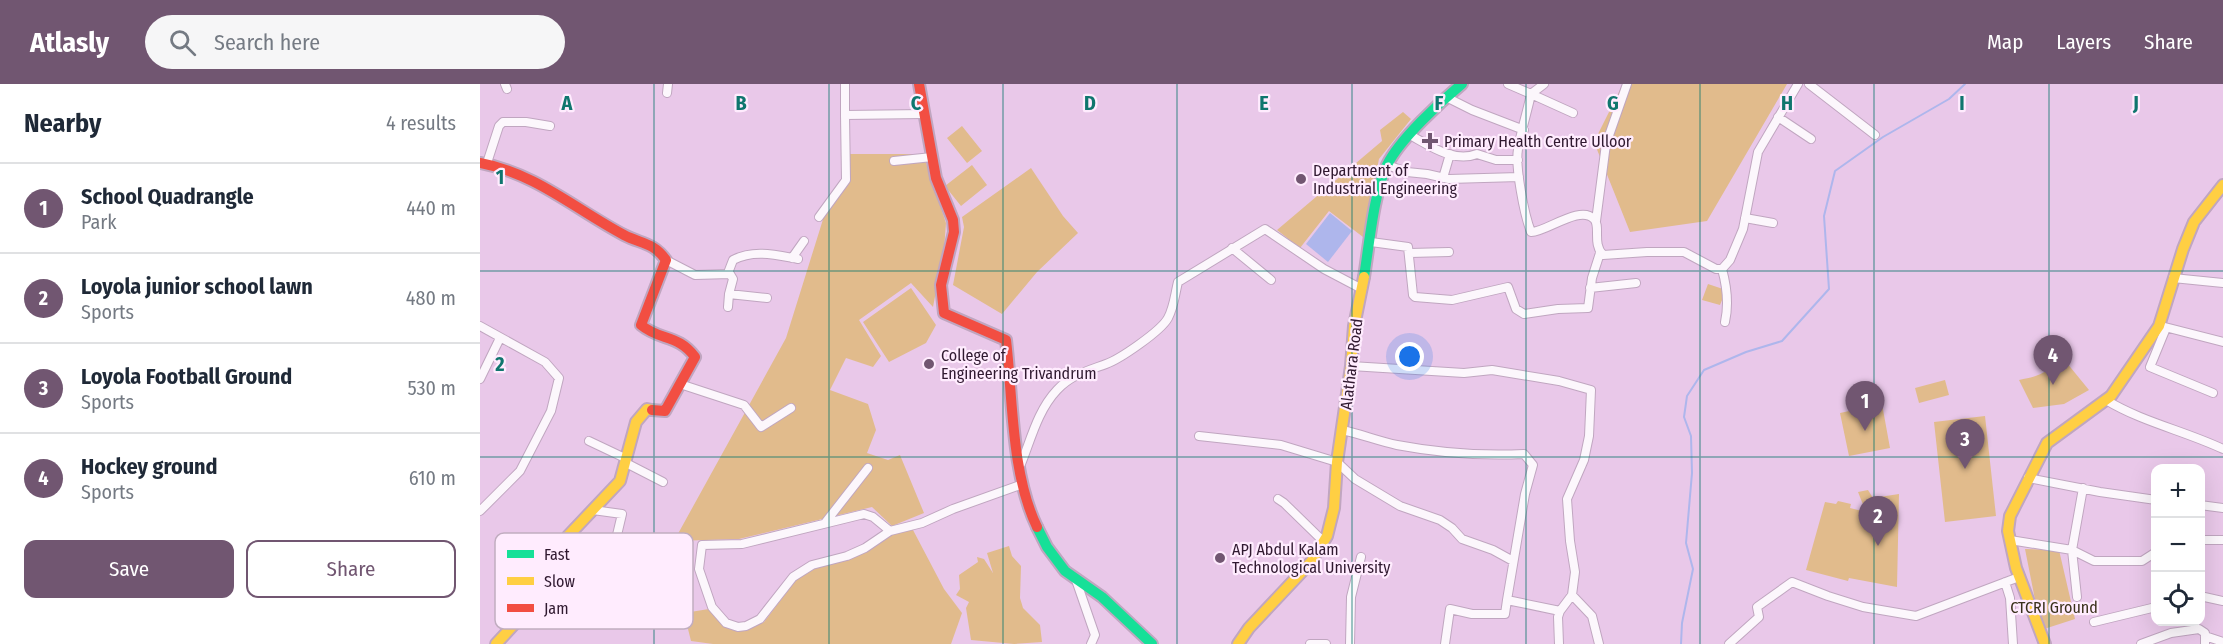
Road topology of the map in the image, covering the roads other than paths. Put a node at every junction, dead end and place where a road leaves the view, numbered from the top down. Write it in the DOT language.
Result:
graph roads {
  1 [pos="668,84"];
  2 [pos="845,84"];
  3 [pos="919,84"];
  4 [pos="1462,84"];
  5 [pos="1508,84"];
  6 [pos="1544,84"];
  7 [pos="1627,84"];
  8 [pos="1798,84"];
  9 [pos="1809,84"];
  10 [pos="668,93"];
  11 [pos="1531,94"];
  12 [pos="1446,98"];
  13 [pos="1573,113"];
  14 [pos="924,114"];
  15 [pos="845,116"];
  16 [pos="1778,117"];
  17 [pos="550,126"];
  18 [pos="1524,130"];
  19 [pos="1410,135"];
  20 [pos="1875,135"];
  21 [pos="1811,139"];
  22 [pos="1450,154"];
  23 [pos="932,157"];
  24 [pos="894,160"];
  25 [pos="1518,160"];
  26 [pos="484,163"];
  27 [pos="1387,165"];
  28 [pos="1519,177"];
  29 [pos="1443,178"];
  30 [pos="2223,185"];
  31 [pos="819,217"];
  32 [pos="1745,218"];
  33 [pos="1596,221"];
  34 [pos="1773,223"];
  35 [pos="804,241"];
  36 [pos="1371,242"];
  37 [pos="1232,248"];
  38 [pos="1449,252"];
  39 [pos="1410,253"];
  40 [pos="1600,253"];
  41 [pos="666,260"];
  42 [pos="1722,269"];
  43 [pos="728,273"];
  44 [pos="2173,278"];
  45 [pos="1271,280"];
  46 [pos="1636,283"];
  47 [pos="2223,283"];
  48 [pos="1590,288"];
  49 [pos="1362,289"];
  50 [pos="729,294"];
  51 [pos="767,298"];
  52 [pos="728,307"];
  53 [pos="1725,322"];
  54 [pos="480,326"];
  55 [pos="2162,327"];
  56 [pos="500,338"];
  57 [pos="2223,342"];
  58 [pos="483,364"];
  59 [pos="1351,366"];
  60 [pos="480,379"];
  61 [pos="680,384"];
  62 [pos="2213,393"];
  63 [pos="2106,400"];
  64 [pos="791,408"];
  65 [pos="1342,430"];
  66 [pos="1199,436"];
  67 [pos="589,441"];
  68 [pos="2223,449"];
  69 [pos="627,461"];
  70 [pos="1337,462"];
  71 [pos="1020,466"];
  72 [pos="868,468"];
  73 [pos="2028,478"];
  74 [pos="663,482"];
  75 [pos="1023,484"];
  76 [pos="2083,488"];
  77 [pos="1278,499"];
  78 [pos="2151,499"];
  79 [pos="2205,506"];
  80 [pos="2223,508"];
  81 [pos="593,510"];
  82 [pos="480,511"];
  83 [pos="825,523"];
  84 [pos="890,531"];
  85 [pos="572,533"];
  86 [pos="617,533"];
  87 [pos="2010,540"];
  88 [pos="2205,540"];
  89 [pos="2223,540"];
  90 [pos="1323,541"];
  91 [pos="2072,550"];
  92 [pos="2151,555"];
  93 [pos="1361,557"];
  94 [pos="1513,561"];
  95 [pos="2019,577"];
  96 [pos="1076,580"];
  97 [pos="2006,582"];
  98 [pos="1572,595"];
  99 [pos="2077,597"];
  100 [pos="2205,597"];
  101 [pos="1507,600"];
  102 [pos="2223,601"];
  103 [pos="2151,608"];
  104 [pos="1560,611"];
  105 [pos="2094,622"];
  106 [pos="510,629"];
  107 [pos="2205,640"];
  108 [pos="2223,642"];
  109 [pos="496,644"];
  110 [pos="1091,644"];
  111 [pos="1152,644"];
  112 [pos="1238,644"];
  113 [pos="1310,644"];
  114 [pos="1326,644"];
  115 [pos="1350,644"];
  116 [pos="1445,644"];
  117 [pos="1558,644"];
  118 [pos="1599,644"];
  119 [pos="1729,644"];
  120 [pos="2013,644"];
  121 [pos="2044,644"];
  122 [pos="2141,644"];
  1 -- 10 [label="street"];
  2 -- 15 [label="street"];
  3 -- 14 [label="street"];
  4 -- 12 [label="street, Alathara Road"];
  5 -- 11 [label="street"];
  6 -- 11 [label="street"];
  7 -- 33 [label="street"];
  8 -- 16 [label="street"];
  9 -- 20 [label="street"];
  11 -- 13 [label="street"];
  11 -- 18 [label="street"];
  12 -- 18 [label="street"];
  12 -- 19 [label="street, Alathara Road"];
  14 -- 15 [label="street"];
  14 -- 23 [label="street"];
  15 -- 31 [label="street"];
  16 -- 21 [label="street"];
  16 -- 32 [label="street"];
  17 -- 26 [label="street"];
  18 -- 25 [label="street"];
  19 -- 22 [label="street"];
  19 -- 27 [label="street, Alathara Road"];
  22 -- 25 [label="street"];
  22 -- 29 [label="street"];
  23 -- 24 [label="street"];
  23 -- 71 [label="street"];
  25 -- 28 [label="street"];
  26 -- 41 [label="street"];
  27 -- 29 [label="street"];
  27 -- 36 [label="street, Alathara Road"];
  28 -- 29 [label="street"];
  28 -- 33 [label="street"];
  30 -- 44 [label="street"];
  32 -- 34 [label="street"];
  32 -- 42 [label="street"];
  33 -- 40 [label="street"];
  35 -- 43 [label="street"];
  36 -- 39 [label="street"];
  36 -- 49 [label="street, Alathara Road"];
  37 -- 45 [label="street"];
  37 -- 49 [label="street"];
  37 -- 71 [label="street"];
  38 -- 39 [label="street"];
  39 -- 48 [label="street"];
  40 -- 42 [label="street"];
  40 -- 48 [label="street"];
  41 -- 43 [label="street"];
  41 -- 61 [label="street"];
  42 -- 53 [label="street"];
  43 -- 50 [label="street"];
  44 -- 47 [label="street"];
  44 -- 55 [label="street"];
  46 -- 48 [label="street"];
  49 -- 59 [label="street, Alathara Road"];
  50 -- 51 [label="street"];
  50 -- 52 [label="street"];
  54 -- 56 [label="street"];
  55 -- 57 [label="street"];
  55 -- 62 [label="street"];
  55 -- 63 [label="street"];
  56 -- 58 [label="street"];
  56 -- 82 [label="street"];
  58 -- 60 [label="street"];
  59 -- 65 [label="street, Alathara Road"];
  59 -- 98 [label="street"];
  61 -- 64 [label="street"];
  61 -- 69 [label="street"];
  63 -- 68 [label="street"];
  63 -- 73 [label="street"];
  65 -- 70 [label="street, Alathara Road"];
  65 -- 94 [label="street"];
  66 -- 70 [label="street"];
  67 -- 69 [label="street"];
  69 -- 74 [label="street"];
  69 -- 81 [label="street"];
  70 -- 90 [label="street, Alathara Road"];
  70 -- 94 [label="street"];
  71 -- 75 [label="street"];
  72 -- 83 [label="street"];
  73 -- 76 [label="street"];
  73 -- 87 [label="street"];
  75 -- 84 [label="street"];
  75 -- 96 [label="street"];
  76 -- 78 [label="street"];
  76 -- 91 [label="street"];
  77 -- 90 [label="street"];
  79 -- 80 [label="street"];
  81 -- 85 [label="street"];
  81 -- 86 [label="street"];
  83 -- 84 [label="street"];
  83 -- 84 [label="street"];
  87 -- 91 [label="street"];
  87 -- 95 [label="street"];
  88 -- 89 [label="street"];
  90 -- 112 [label="street, Alathara Road"];
  91 -- 92 [label="street"];
  91 -- 99 [label="street"];
  93 -- 115 [label="street"];
  94 -- 101 [label="street"];
  95 -- 97 [label="street"];
  95 -- 121 [label="street"];
  96 -- 110 [label="street"];
  96 -- 111 [label="street"];
  97 -- 119 [label="street"];
  97 -- 120 [label="street"];
  98 -- 104 [label="street"];
  98 -- 118 [label="street"];
  100 -- 102 [label="street"];
  101 -- 104 [label="street"];
  101 -- 116 [label="street"];
  103 -- 105 [label="street"];
  104 -- 117 [label="street"];
  106 -- 109 [label="street"];
  107 -- 108 [label="street"];
  107 -- 122 [label="street"];
  113 -- 114 [label="street"];
}
